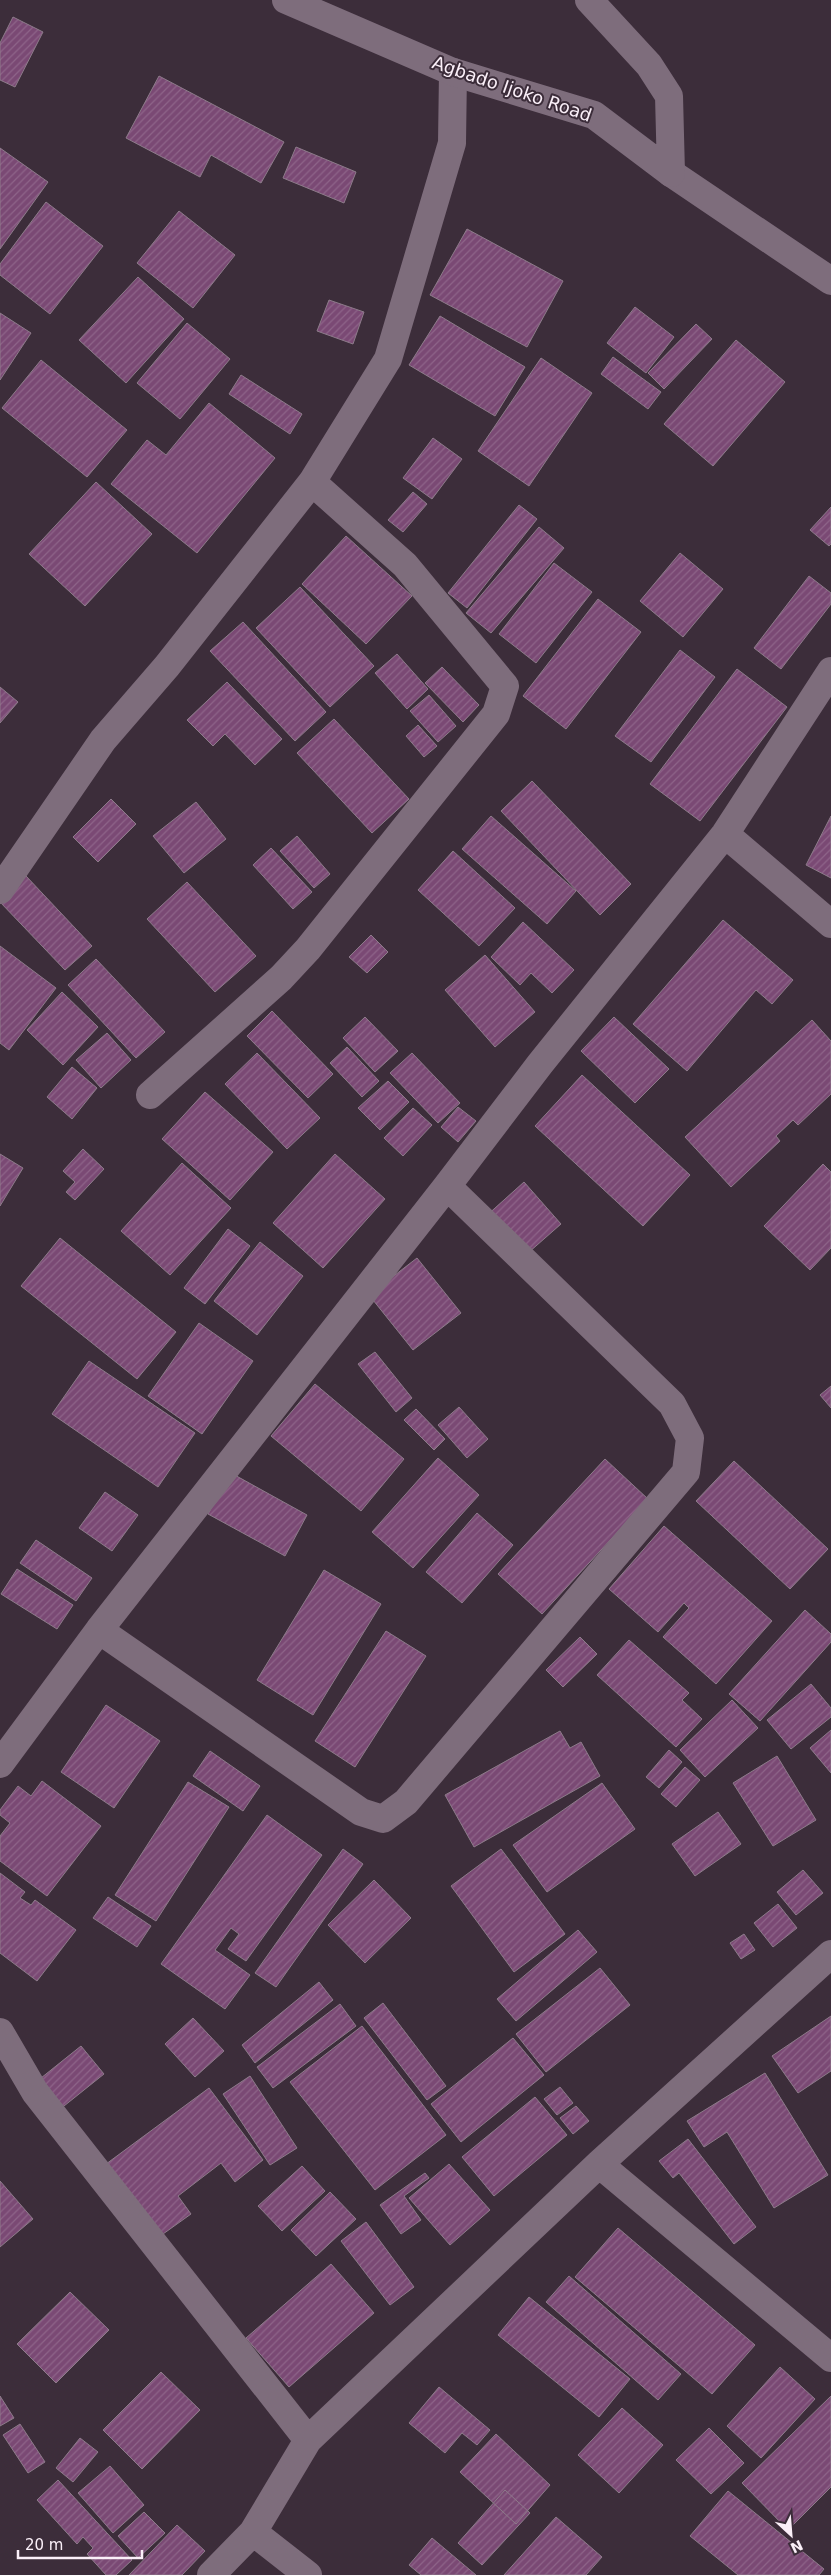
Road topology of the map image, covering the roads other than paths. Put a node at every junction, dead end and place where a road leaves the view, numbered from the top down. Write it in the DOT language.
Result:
graph roads {
  1 [pos="286,0"];
  2 [pos="589,0"];
  3 [pos="454,72"];
  4 [pos="671,173"];
  5 [pos="831,281"];
  6 [pos="312,482"];
  7 [pos="831,671"];
  8 [pos="726,834"];
  9 [pos="0,890"];
  10 [pos="831,924"];
  11 [pos="150,1094"];
  12 [pos="448,1186"];
  13 [pos="99,1630"];
  14 [pos="0,1764"];
  15 [pos="831,1954"];
  16 [pos="0,2032"];
  17 [pos="599,2164"];
  18 [pos="831,2358"];
  19 [pos="308,2440"];
  20 [pos="253,2532"];
  21 [pos="211,2575"];
  22 [pos="308,2575"];
  1 -- 3 [label="street, Agbado Ijoko Road"];
  2 -- 4 [label="street"];
  3 -- 4 [label="street, Agbado Ijoko Road"];
  3 -- 6 [label="street"];
  4 -- 5 [label="street, Agbado Ijoko Road"];
  6 -- 9 [label="street"];
  6 -- 11 [label="street"];
  7 -- 8 [label="street"];
  8 -- 10 [label="street"];
  8 -- 12 [label="street"];
  12 -- 13 [label="street"];
  12 -- 13 [label="street"];
  13 -- 14 [label="street"];
  15 -- 17 [label="street"];
  16 -- 19 [label="street"];
  17 -- 18 [label="street"];
  17 -- 19 [label="street"];
  19 -- 20 [label="street"];
  20 -- 21 [label="street"];
  20 -- 22 [label="street"];
}
